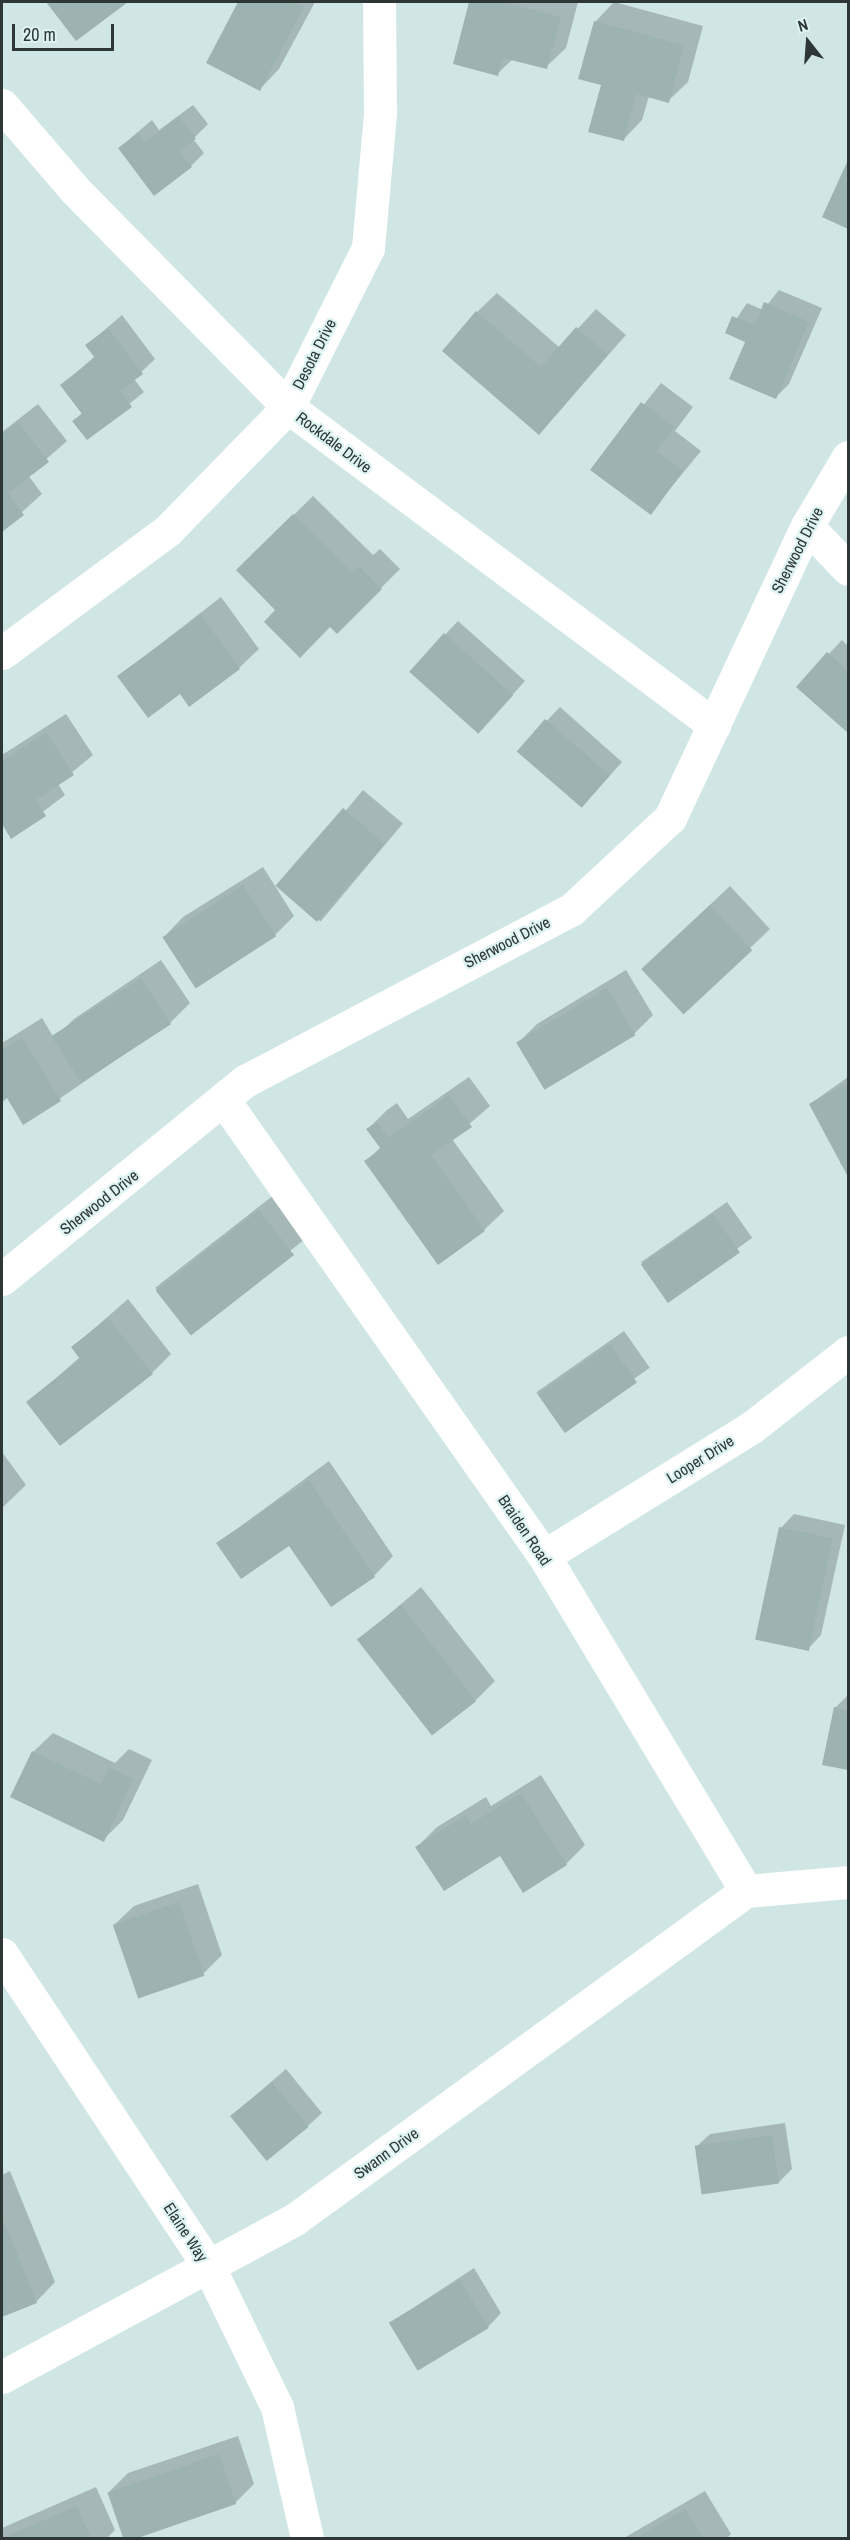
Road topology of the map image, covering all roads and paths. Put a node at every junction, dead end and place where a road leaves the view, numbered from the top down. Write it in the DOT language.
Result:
graph roads {
  1 [pos="379,2"];
  2 [pos="2,105"];
  3 [pos="288,407"];
  4 [pos="849,457"];
  5 [pos="807,526"];
  6 [pos="849,569"];
  7 [pos="2,653"];
  8 [pos="714,725"];
  9 [pos="224,1099"];
  10 [pos="2,1279"];
  11 [pos="849,1352"];
  12 [pos="544,1556"];
  13 [pos="849,1882"];
  14 [pos="746,1891"];
  15 [pos="2,1954"];
  16 [pos="208,2265"];
  17 [pos="2,2377"];
  18 [pos="308,2538"];
  1 -- 3 [label="street, Desota Drive"];
  2 -- 3 [label="street, Rockdale Drive"];
  3 -- 7 [label="street, Desota Drive"];
  3 -- 8 [label="street, Rockdale Drive"];
  4 -- 5 [label="street, Sherwood Drive"];
  5 -- 6 [label="street"];
  5 -- 8 [label="street, Sherwood Drive"];
  8 -- 9 [label="street, Sherwood Drive"];
  9 -- 10 [label="street, Sherwood Drive"];
  9 -- 12 [label="street, Braiden Road"];
  11 -- 12 [label="street, Looper Drive"];
  12 -- 14 [label="street, Braiden Road"];
  13 -- 14 [label="street"];
  14 -- 16 [label="street, Swann Drive"];
  15 -- 16 [label="street, Elaine Way"];
  16 -- 17 [label="street, Swann Drive"];
  16 -- 18 [label="street, Elaine Way"];
}
